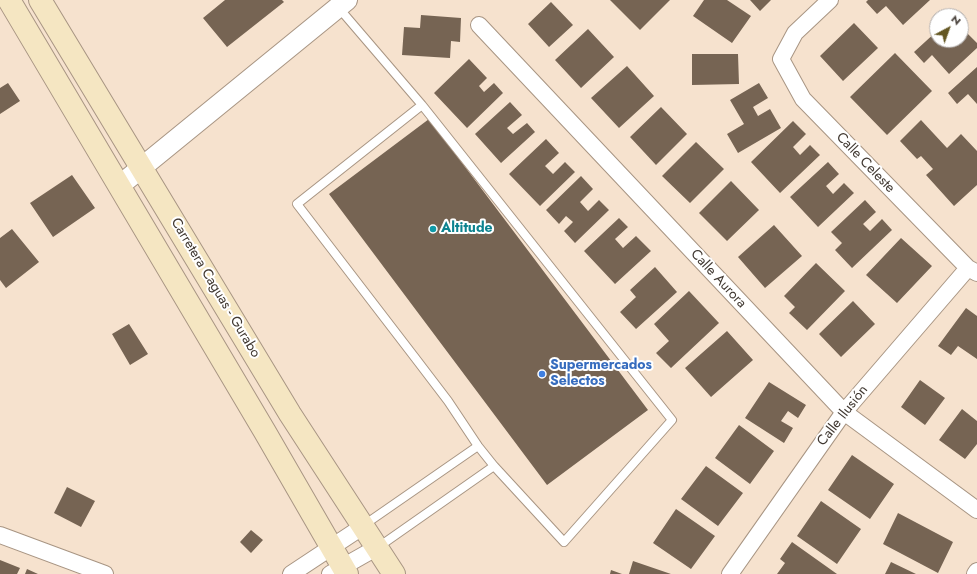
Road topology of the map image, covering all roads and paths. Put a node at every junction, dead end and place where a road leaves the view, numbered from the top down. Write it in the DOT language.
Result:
graph roads {
  1 [pos="9,0"];
  2 [pos="40,0"];
  3 [pos="830,0"];
  4 [pos="343,4"];
  5 [pos="479,25"];
  6 [pos="422,105"];
  7 [pos="142,167"];
  8 [pos="119,186"];
  9 [pos="972,270"];
  10 [pos="844,412"];
  11 [pos="478,446"];
  12 [pos="494,466"];
  13 [pos="977,510"];
  14 [pos="362,527"];
  15 [pos="0,535"];
  16 [pos="331,547"];
  17 [pos="376,548"];
  18 [pos="977,571"];
  19 [pos="340,572"];
  20 [pos="105,574"];
  21 [pos="291,574"];
  22 [pos="394,574"];
  23 [pos="730,574"];
  24 [pos="975,574"];
  1 -- 8 [label="main road"];
  2 -- 7 [label="main road, Carretera Caguas - Gurabo"];
  3 -- 9 [label="street, Calle Celeste"];
  4 -- 6 [label="lane"];
  4 -- 7 [label="street"];
  5 -- 10 [label="street, Calle Aurora"];
  6 -- 11 [label="lane"];
  6 -- 12 [label="lane"];
  7 -- 8 [label="street"];
  7 -- 14 [label="main road, Carretera Caguas - Gurabo"];
  8 -- 16 [label="main road"];
  9 -- 10 [label="street, Calle Ilusión"];
  10 -- 13 [label="street, Calle Aurora"];
  10 -- 23 [label="street, Calle Ilusión"];
  11 -- 12 [label="lane"];
  11 -- 14 [label="lane"];
  12 -- 17 [label="lane"];
  14 -- 16 [label="street"];
  14 -- 17 [label="main road, Carretera Caguas - Gurabo"];
  15 -- 20 [label="street"];
  16 -- 19 [label="main road"];
  16 -- 21 [label="street"];
  17 -- 19 [label="street"];
  17 -- 22 [label="main road, Carretera Caguas - Gurabo"];
  18 -- 24 [label="street"];
}
